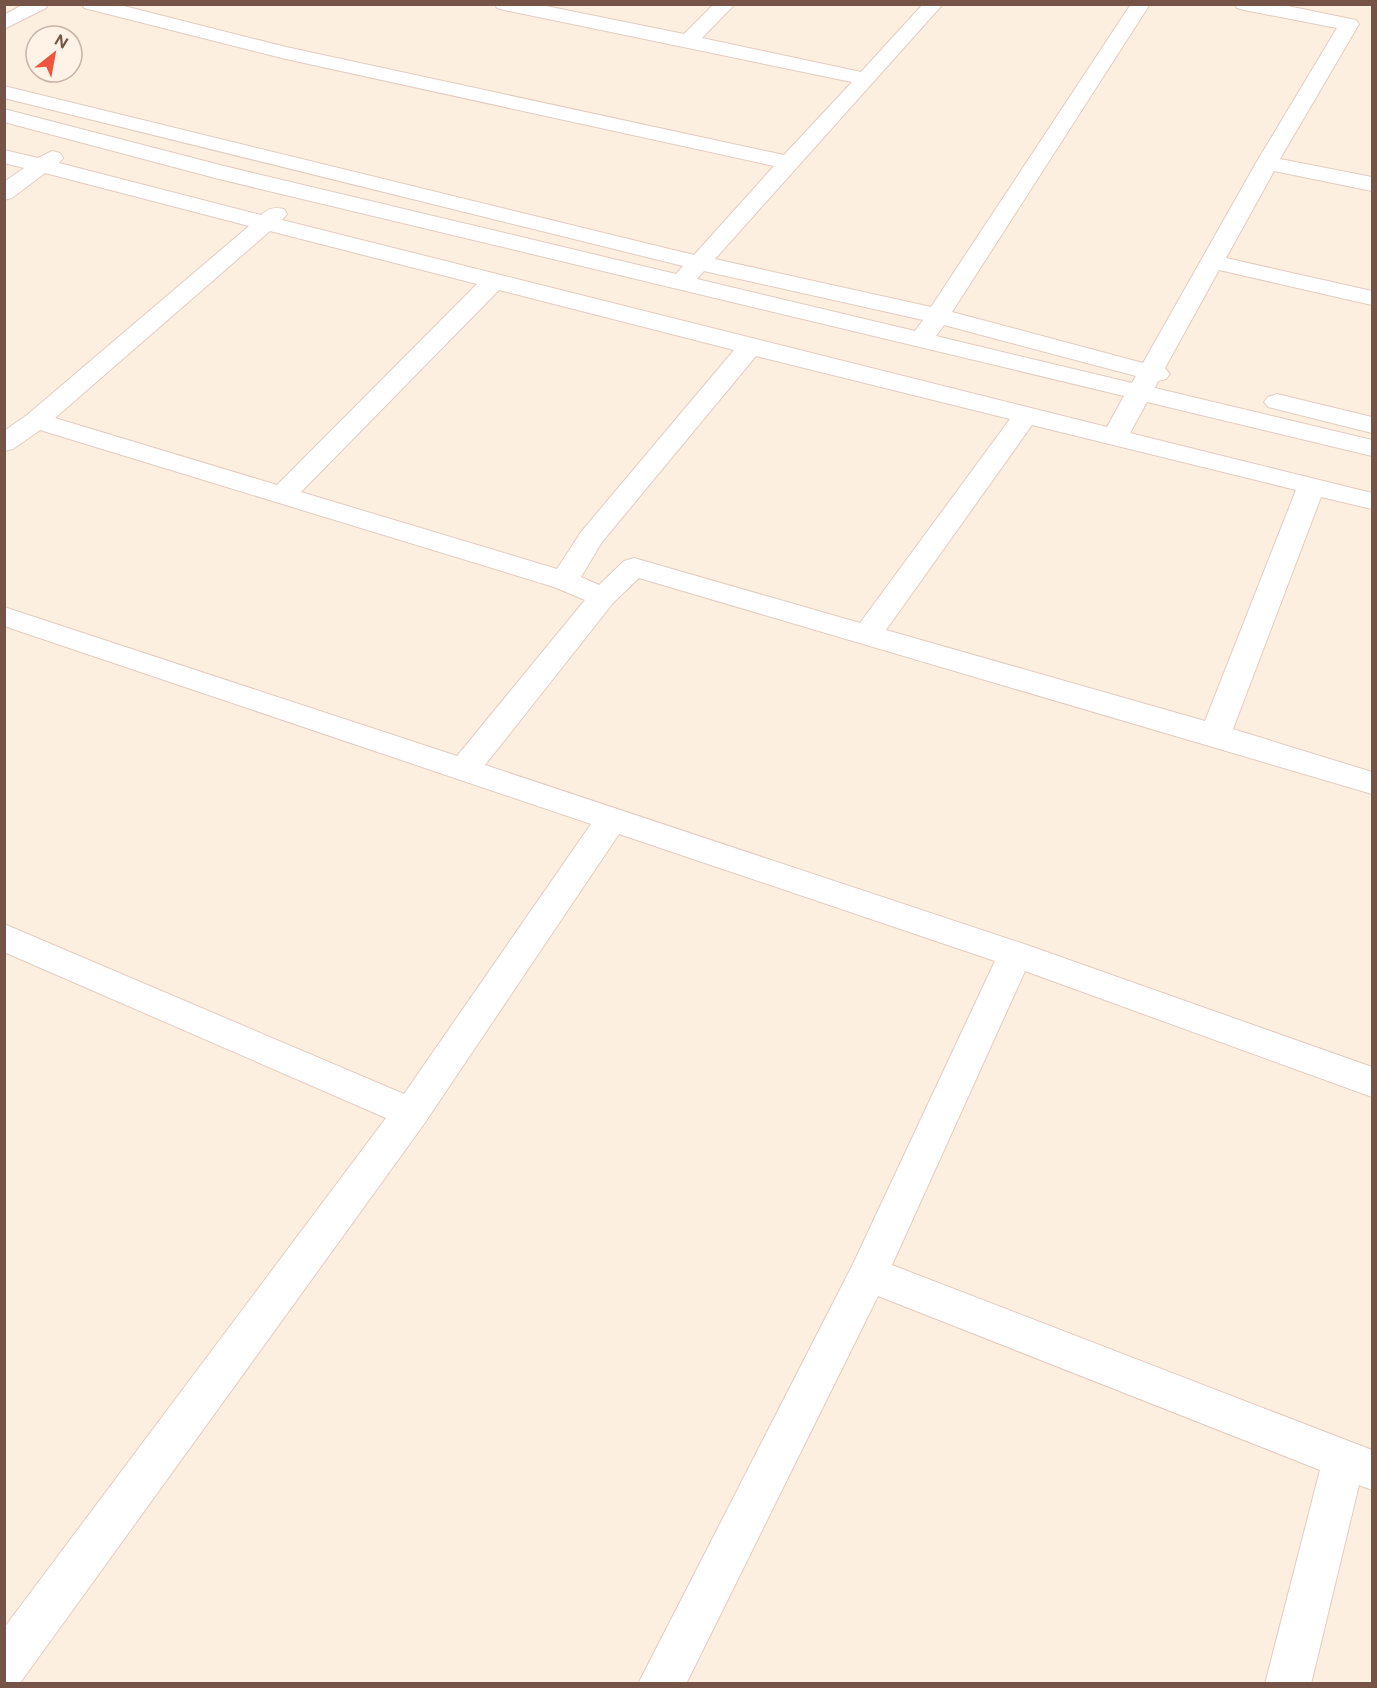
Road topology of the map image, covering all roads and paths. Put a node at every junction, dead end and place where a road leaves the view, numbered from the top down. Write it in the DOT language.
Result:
graph roads {
  1 [pos="39,4"];
  2 [pos="91,4"];
  3 [pos="726,4"];
  4 [pos="934,4"];
  5 [pos="1141,4"];
  6 [pos="1244,4"];
  7 [pos="507,5"];
  8 [pos="4,23"];
  9 [pos="688,41"];
  10 [pos="866,79"];
  11 [pos="4,92"];
  12 [pos="4,115"];
  13 [pos="87,137"];
  14 [pos="4,156"];
  15 [pos="789,163"];
  16 [pos="1267,163"];
  17 [pos="40,166"];
  18 [pos="329,173"];
  19 [pos="1372,184"];
  20 [pos="305,191"];
  21 [pos="4,193"];
  22 [pos="264,224"];
  23 [pos="1213,262"];
  24 [pos="699,263"];
  25 [pos="493,282"];
  26 [pos="681,282"];
  27 [pos="1372,298"];
  28 [pos="938,316"];
  29 [pos="747,327"];
  30 [pos="922,340"];
  31 [pos="1187,381"];
  32 [pos="1146,383"];
  33 [pos="1256,397"];
  34 [pos="1027,414"];
  35 [pos="36,421"];
  36 [pos="1372,424"];
  37 [pos="1114,438"];
  38 [pos="4,443"];
  39 [pos="1372,448"];
  40 [pos="1311,487"];
  41 [pos="281,497"];
  42 [pos="1372,501"];
  43 [pos="564,581"];
  44 [pos="603,597"];
  45 [pos="4,616"];
  46 [pos="868,633"];
  47 [pos="1215,735"];
  48 [pos="464,769"];
  49 [pos="1372,783"];
  50 [pos="612,819"];
  51 [pos="4,937"];
  52 [pos="1015,954"];
  53 [pos="1372,1082"];
  54 [pos="411,1113"];
  55 [pos="868,1274"];
  56 [pos="1358,1464"];
  57 [pos="4,1667"];
  58 [pos="661,1683"];
  59 [pos="1288,1683"];
  1 -- 8 [label="street"];
  2 -- 15 [label="street"];
  3 -- 9 [label="street"];
  4 -- 10 [label="street"];
  5 -- 28 [label="street"];
  6 -- 16 [label="street"];
  7 -- 9 [label="street"];
  9 -- 10 [label="street"];
  10 -- 15 [label="street"];
  11 -- 18 [label="street"];
  12 -- 13 [label="street"];
  13 -- 17 [label="street"];
  13 -- 20 [label="street"];
  14 -- 17 [label="street"];
  15 -- 24 [label="street"];
  16 -- 19 [label="street"];
  16 -- 23 [label="street"];
  17 -- 21 [label="street"];
  17 -- 22 [label="street"];
  18 -- 20 [label="street"];
  18 -- 24 [label="street"];
  20 -- 22 [label="street"];
  20 -- 26 [label="street"];
  22 -- 25 [label="street"];
  22 -- 35 [label="street"];
  23 -- 27 [label="street"];
  23 -- 32 [label="street"];
  24 -- 26 [label="street"];
  24 -- 28 [label="street"];
  25 -- 29 [label="street"];
  25 -- 41 [label="street"];
  26 -- 29 [label="street"];
  28 -- 30 [label="street"];
  28 -- 32 [label="street"];
  29 -- 30 [label="street"];
  29 -- 34 [label="street"];
  29 -- 43 [label="street"];
  30 -- 32 [label="street"];
  31 -- 32 [label="street"];
  32 -- 37 [label="street"];
  32 -- 39 [label="street"];
  33 -- 36 [label="street"];
  34 -- 37 [label="street"];
  34 -- 46 [label="street"];
  35 -- 38 [label="street"];
  35 -- 41 [label="street"];
  37 -- 40 [label="street"];
  40 -- 42 [label="street"];
  40 -- 47 [label="street"];
  41 -- 43 [label="street"];
  43 -- 44 [label="street"];
  44 -- 46 [label="street"];
  44 -- 48 [label="street"];
  45 -- 48 [label="street"];
  46 -- 47 [label="street"];
  47 -- 49 [label="street"];
  48 -- 50 [label="street"];
  50 -- 52 [label="street"];
  50 -- 54 [label="street"];
  51 -- 54 [label="street"];
  52 -- 53 [label="street"];
  52 -- 55 [label="street"];
  54 -- 57 [label="street"];
  55 -- 56 [label="street"];
  55 -- 58 [label="street"];
  56 -- 59 [label="street"];
}
